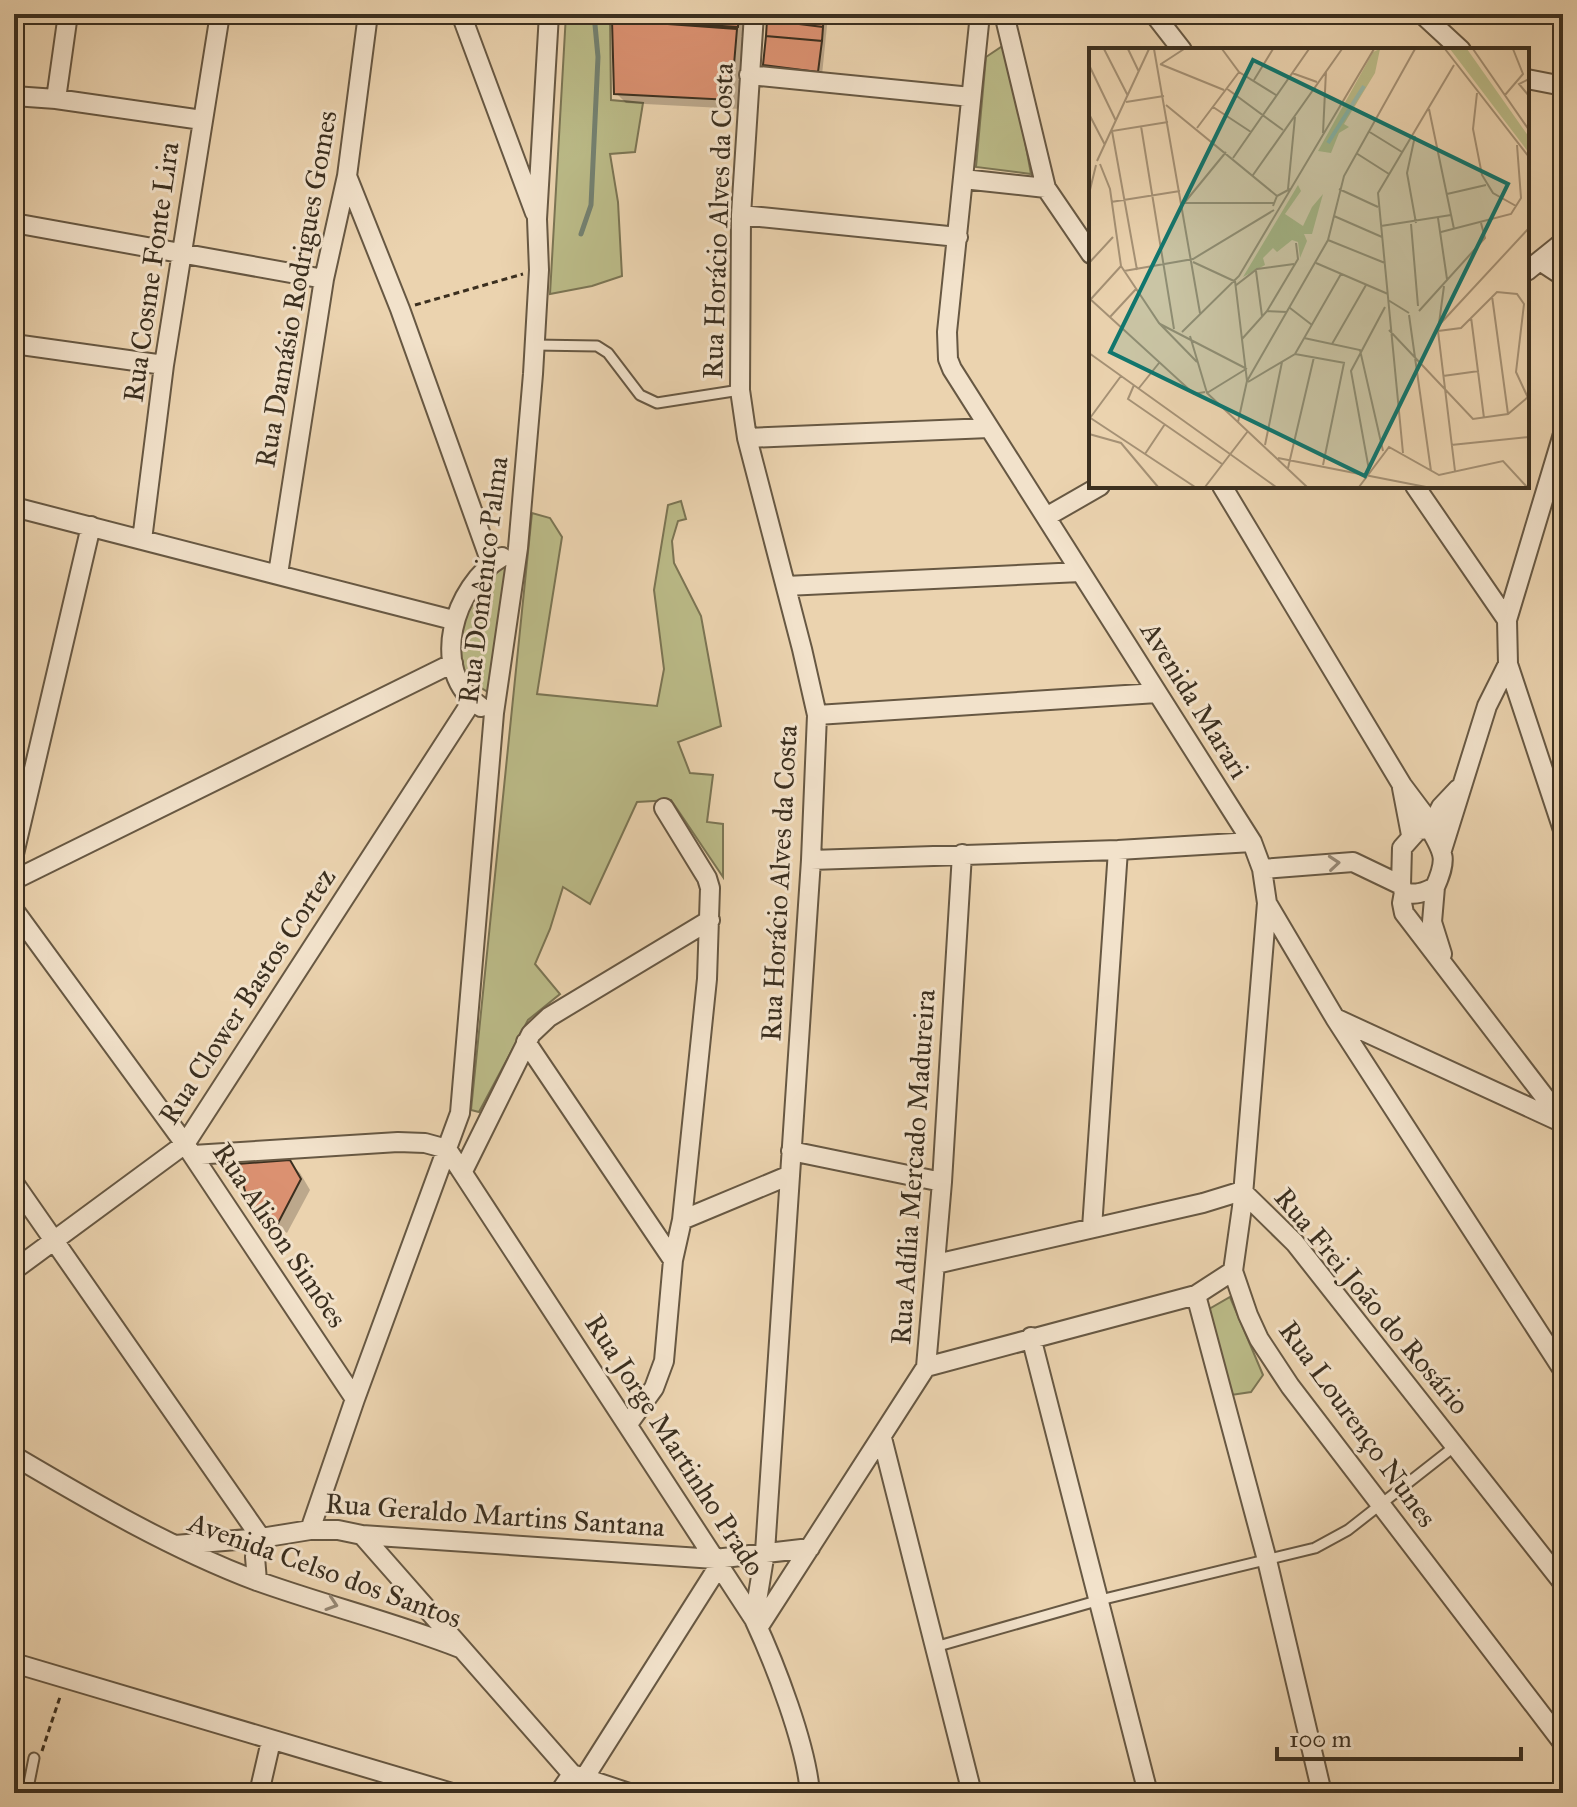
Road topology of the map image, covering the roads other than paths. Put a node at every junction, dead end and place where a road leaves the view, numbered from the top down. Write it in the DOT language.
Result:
graph roads {
  1 [pos="68,14"];
  2 [pos="220,14"];
  3 [pos="368,14"];
  4 [pos="461,14"];
  5 [pos="549,14"];
  6 [pos="754,14"];
  7 [pos="980,14"];
  8 [pos="1004,14"];
  9 [pos="1154,14"];
  10 [pos="1422,14"];
  11 [pos="1180,48"];
  12 [pos="1459,48"];
  13 [pos="749,75"];
  14 [pos="1529,79"];
  15 [pos="1563,86"];
  16 [pos="14,96"];
  17 [pos="971,97"];
  18 [pos="56,99"];
  19 [pos="202,120"];
  20 [pos="347,176"];
  21 [pos="963,179"];
  22 [pos="1046,188"];
  23 [pos="741,215"];
  24 [pos="537,219"];
  25 [pos="14,223"];
  26 [pos="958,237"];
  27 [pos="1563,242"];
  28 [pos="1089,251"];
  29 [pos="183,253"];
  30 [pos="1533,266"];
  31 [pos="1563,276"];
  32 [pos="324,279"];
  33 [pos="14,344"];
  34 [pos="535,345"];
  35 [pos="164,365"];
  36 [pos="740,390"];
  37 [pos="989,428"];
  38 [pos="1563,434"];
  39 [pos="747,438"];
  40 [pos="1097,488"];
  41 [pos="1223,488"];
  42 [pos="1416,488"];
  43 [pos="14,507"];
  44 [pos="1046,517"];
  45 [pos="91,526"];
  46 [pos="142,540"];
  47 [pos="518,548"];
  48 [pos="491,563"];
  49 [pos="1080,572"];
  50 [pos="278,574"];
  51 [pos="786,586"];
  52 [pos="453,620"];
  53 [pos="1507,620"];
  54 [pos="453,663"];
  55 [pos="1508,664"];
  56 [pos="1157,693"];
  57 [pos="472,701"];
  58 [pos="494,713"];
  59 [pos="817,715"];
  60 [pos="1462,784"];
  61 [pos="664,808"];
  62 [pos="1422,830"];
  63 [pos="1563,830"];
  64 [pos="1252,842"];
  65 [pos="1118,850"];
  66 [pos="1442,850"];
  67 [pos="14,854"];
  68 [pos="962,854"];
  69 [pos="811,860"];
  70 [pos="1262,869"];
  71 [pos="14,880"];
  72 [pos="1435,887"];
  73 [pos="1403,888"];
  74 [pos="1267,903"];
  75 [pos="14,910"];
  76 [pos="710,920"];
  77 [pos="1445,965"];
  78 [pos="1335,1018"];
  79 [pos="526,1042"];
  80 [pos="1563,1122"];
  81 [pos="447,1149"];
  82 [pos="189,1150"];
  83 [pos="791,1151"];
  84 [pos="463,1171"];
  85 [pos="790,1175"];
  86 [pos="942,1182"];
  87 [pos="14,1183"];
  88 [pos="1242,1191"];
  89 [pos="682,1220"];
  90 [pos="1092,1228"];
  91 [pos="54,1241"];
  92 [pos="673,1260"];
  93 [pos="936,1264"];
  94 [pos="14,1270"];
  95 [pos="1233,1271"];
  96 [pos="1196,1295"];
  97 [pos="1031,1337"];
  98 [pos="926,1367"];
  99 [pos="1563,1370"];
  100 [pos="355,1399"];
  101 [pos="628,1424"];
  102 [pos="882,1438"];
  103 [pos="1455,1446"];
  104 [pos="14,1456"];
  105 [pos="1381,1505"];
  106 [pos="310,1530"];
  107 [pos="362,1535"];
  108 [pos="261,1538"];
  109 [pos="175,1545"];
  110 [pos="810,1548"];
  111 [pos="765,1552"];
  112 [pos="1267,1560"];
  113 [pos="718,1562"];
  114 [pos="257,1581"];
  115 [pos="1563,1583"];
  116 [pos="1100,1600"];
  117 [pos="756,1623"];
  118 [pos="935,1647"];
  119 [pos="460,1648"];
  120 [pos="14,1663"];
  121 [pos="271,1741"];
  122 [pos="1563,1743"];
  123 [pos="34,1758"];
  124 [pos="578,1777"];
  125 [pos="27,1793"];
  126 [pos="259,1793"];
  127 [pos="452,1793"];
  128 [pos="559,1793"];
  129 [pos="629,1793"];
  130 [pos="810,1793"];
  131 [pos="972,1793"];
  132 [pos="1148,1793"];
  133 [pos="1322,1793"];
  1 -- 18 [label="street"];
  2 -- 19 [label="street, Rua Cosme Fonte Lira"];
  3 -- 20 [label="street, Rua Damásio Rodrigues Gomes"];
  4 -- 24 [label="street"];
  5 -- 24 [label="street, Rua Domênico Palma"];
  6 -- 13 [label="street, Rua Horácio Alves da Costa"];
  7 -- 17 [label="street, Avenida Marari"];
  8 -- 22 [label="street"];
  9 -- 11 [label="street"];
  10 -- 12 [label="street"];
  13 -- 17 [label="street"];
  13 -- 23 [label="street, Rua Horácio Alves da Costa"];
  14 -- 15 [label="street"];
  16 -- 18 [label="street"];
  17 -- 21 [label="street, Avenida Marari"];
  18 -- 19 [label="street"];
  19 -- 29 [label="street, Rua Cosme Fonte Lira"];
  20 -- 32 [label="street, Rua Damásio Rodrigues Gomes"];
  20 -- 48 [label="street"];
  21 -- 22 [label="street"];
  21 -- 26 [label="street, Avenida Marari"];
  22 -- 28 [label="street"];
  23 -- 26 [label="street"];
  23 -- 36 [label="street, Rua Horácio Alves da Costa"];
  24 -- 34 [label="street, Rua Domênico Palma"];
  25 -- 29 [label="street"];
  26 -- 37 [label="street, Avenida Marari"];
  27 -- 30 [label="street"];
  29 -- 32 [label="street"];
  29 -- 35 [label="street, Rua Cosme Fonte Lira"];
  30 -- 31 [label="street"];
  32 -- 50 [label="street, Rua Damásio Rodrigues Gomes"];
  33 -- 35 [label="street"];
  34 -- 36 [label="lane"];
  34 -- 47 [label="street, Rua Domênico Palma"];
  35 -- 46 [label="street, Rua Cosme Fonte Lira"];
  36 -- 39 [label="street, Rua Horácio Alves da Costa"];
  37 -- 39 [label="street"];
  37 -- 44 [label="street, Avenida Marari"];
  38 -- 53 [label="street"];
  39 -- 51 [label="street, Rua Horácio Alves da Costa"];
  40 -- 44 [label="street"];
  41 -- 62 [label="street"];
  42 -- 53 [label="street"];
  43 -- 45 [label="street"];
  44 -- 49 [label="street, Avenida Marari"];
  45 -- 46 [label="street"];
  45 -- 67 [label="street"];
  46 -- 50 [label="street"];
  47 -- 48 [label="street"];
  47 -- 58 [label="street, Rua Domênico Palma"];
  48 -- 52 [label="street"];
  49 -- 51 [label="street"];
  49 -- 56 [label="street, Avenida Marari"];
  50 -- 52 [label="street"];
  51 -- 59 [label="street, Rua Horácio Alves da Costa"];
  52 -- 54 [label="street"];
  53 -- 55 [label="street"];
  54 -- 57 [label="street"];
  54 -- 71 [label="street"];
  55 -- 60 [label="street"];
  55 -- 63 [label="street"];
  56 -- 59 [label="street"];
  56 -- 64 [label="street, Avenida Marari"];
  57 -- 58 [label="street"];
  57 -- 82 [label="street, Rua Clower Bastos Cortez"];
  58 -- 81 [label="street, Rua Domênico Palma"];
  59 -- 69 [label="street, Rua Horácio Alves da Costa"];
  60 -- 62 [label="street"];
  60 -- 66 [label="street"];
  61 -- 76 [label="street"];
  62 -- 66 [label="street"];
  62 -- 73 [label="street"];
  64 -- 65 [label="street"];
  64 -- 70 [label="street, Avenida Marari"];
  65 -- 68 [label="street"];
  65 -- 90 [label="street"];
  66 -- 72 [label="street"];
  68 -- 69 [label="street"];
  68 -- 86 [label="street, Rua Adília Mercado Madureira"];
  69 -- 83 [label="street, Rua Horácio Alves da Costa"];
  70 -- 73 [label="street, one-way"];
  70 -- 74 [label="street, Avenida Marari"];
  72 -- 73 [label="street"];
  72 -- 77 [label="street"];
  73 -- 77 [label="street"];
  74 -- 78 [label="street, Avenida Marari"];
  74 -- 88 [label="street, Rua Lourenço Nunes"];
  75 -- 82 [label="street, Rua Alison Simões"];
  76 -- 79 [label="street"];
  76 -- 89 [label="street"];
  77 -- 80 [label="street"];
  78 -- 80 [label="street"];
  78 -- 99 [label="street, Avenida Marari"];
  79 -- 84 [label="street"];
  79 -- 92 [label="street"];
  81 -- 82 [label="street"];
  81 -- 84 [label="street, Rua Jorge Martinho Prado"];
  81 -- 100 [label="street, Rua Domênico Palma"];
  82 -- 91 [label="street, Rua Clower Bastos Cortez"];
  82 -- 100 [label="street, Rua Alison Simões"];
  83 -- 85 [label="street, Rua Horácio Alves da Costa"];
  83 -- 86 [label="street"];
  84 -- 101 [label="street, Rua Jorge Martinho Prado"];
  85 -- 89 [label="street"];
  85 -- 111 [label="street, Rua Horácio Alves da Costa"];
  86 -- 93 [label="street, Rua Adília Mercado Madureira"];
  87 -- 91 [label="street"];
  88 -- 90 [label="street, Rua Frei João do Rosário"];
  88 -- 95 [label="street, Rua Lourenço Nunes"];
  88 -- 103 [label="street, Rua Frei João do Rosário"];
  89 -- 92 [label="street"];
  90 -- 93 [label="street, Rua Frei João do Rosário"];
  91 -- 94 [label="street, Rua Clower Bastos Cortez"];
  91 -- 108 [label="street"];
  92 -- 101 [label="street"];
  93 -- 98 [label="street, Rua Adília Mercado Madureira"];
  95 -- 96 [label="street"];
  95 -- 105 [label="street, Rua Lourenço Nunes"];
  96 -- 97 [label="street"];
  96 -- 112 [label="street"];
  97 -- 98 [label="street"];
  97 -- 116 [label="street"];
  98 -- 102 [label="street, Rua Adília Mercado Madureira"];
  100 -- 106 [label="street, Rua Domênico Palma"];
  101 -- 113 [label="street, Rua Jorge Martinho Prado"];
  102 -- 110 [label="street, Rua Adília Mercado Madureira"];
  102 -- 118 [label="street"];
  103 -- 105 [label="lane"];
  103 -- 115 [label="street, Rua Frei João do Rosário"];
  104 -- 109 [label="street, Avenida Celso dos Santos"];
  105 -- 112 [label="lane"];
  105 -- 122 [label="street, Rua Lourenço Nunes"];
  106 -- 107 [label="street, Rua Geraldo Martins Santana"];
  106 -- 108 [label="street, Rua Geraldo Martins Santana"];
  107 -- 113 [label="street, Rua Geraldo Martins Santana"];
  107 -- 119 [label="street"];
  108 -- 109 [label="street, Rua Geraldo Martins Santana"];
  108 -- 114 [label="street"];
  109 -- 114 [label="street, Avenida Celso dos Santos"];
  110 -- 111 [label="street, Rua Geraldo Martins Santana"];
  110 -- 117 [label="street, Rua Adília Mercado Madureira"];
  111 -- 113 [label="street, Rua Geraldo Martins Santana"];
  111 -- 117 [label="street, Rua Horácio Alves da Costa"];
  112 -- 116 [label="lane"];
  112 -- 133 [label="street"];
  113 -- 117 [label="street, Rua Jorge Martinho Prado"];
  113 -- 124 [label="street"];
  114 -- 119 [label="street, Avenida Celso dos Santos, one-way"];
  116 -- 118 [label="lane"];
  116 -- 132 [label="street"];
  117 -- 130 [label="street, Rua Jorge Martinho Prado"];
  118 -- 131 [label="street"];
  119 -- 124 [label="street, Avenida Celso dos Santos"];
  120 -- 121 [label="street"];
  121 -- 126 [label="street"];
  121 -- 127 [label="street"];
  123 -- 125 [label="lane"];
  124 -- 128 [label="street"];
  124 -- 129 [label="street"];
}
